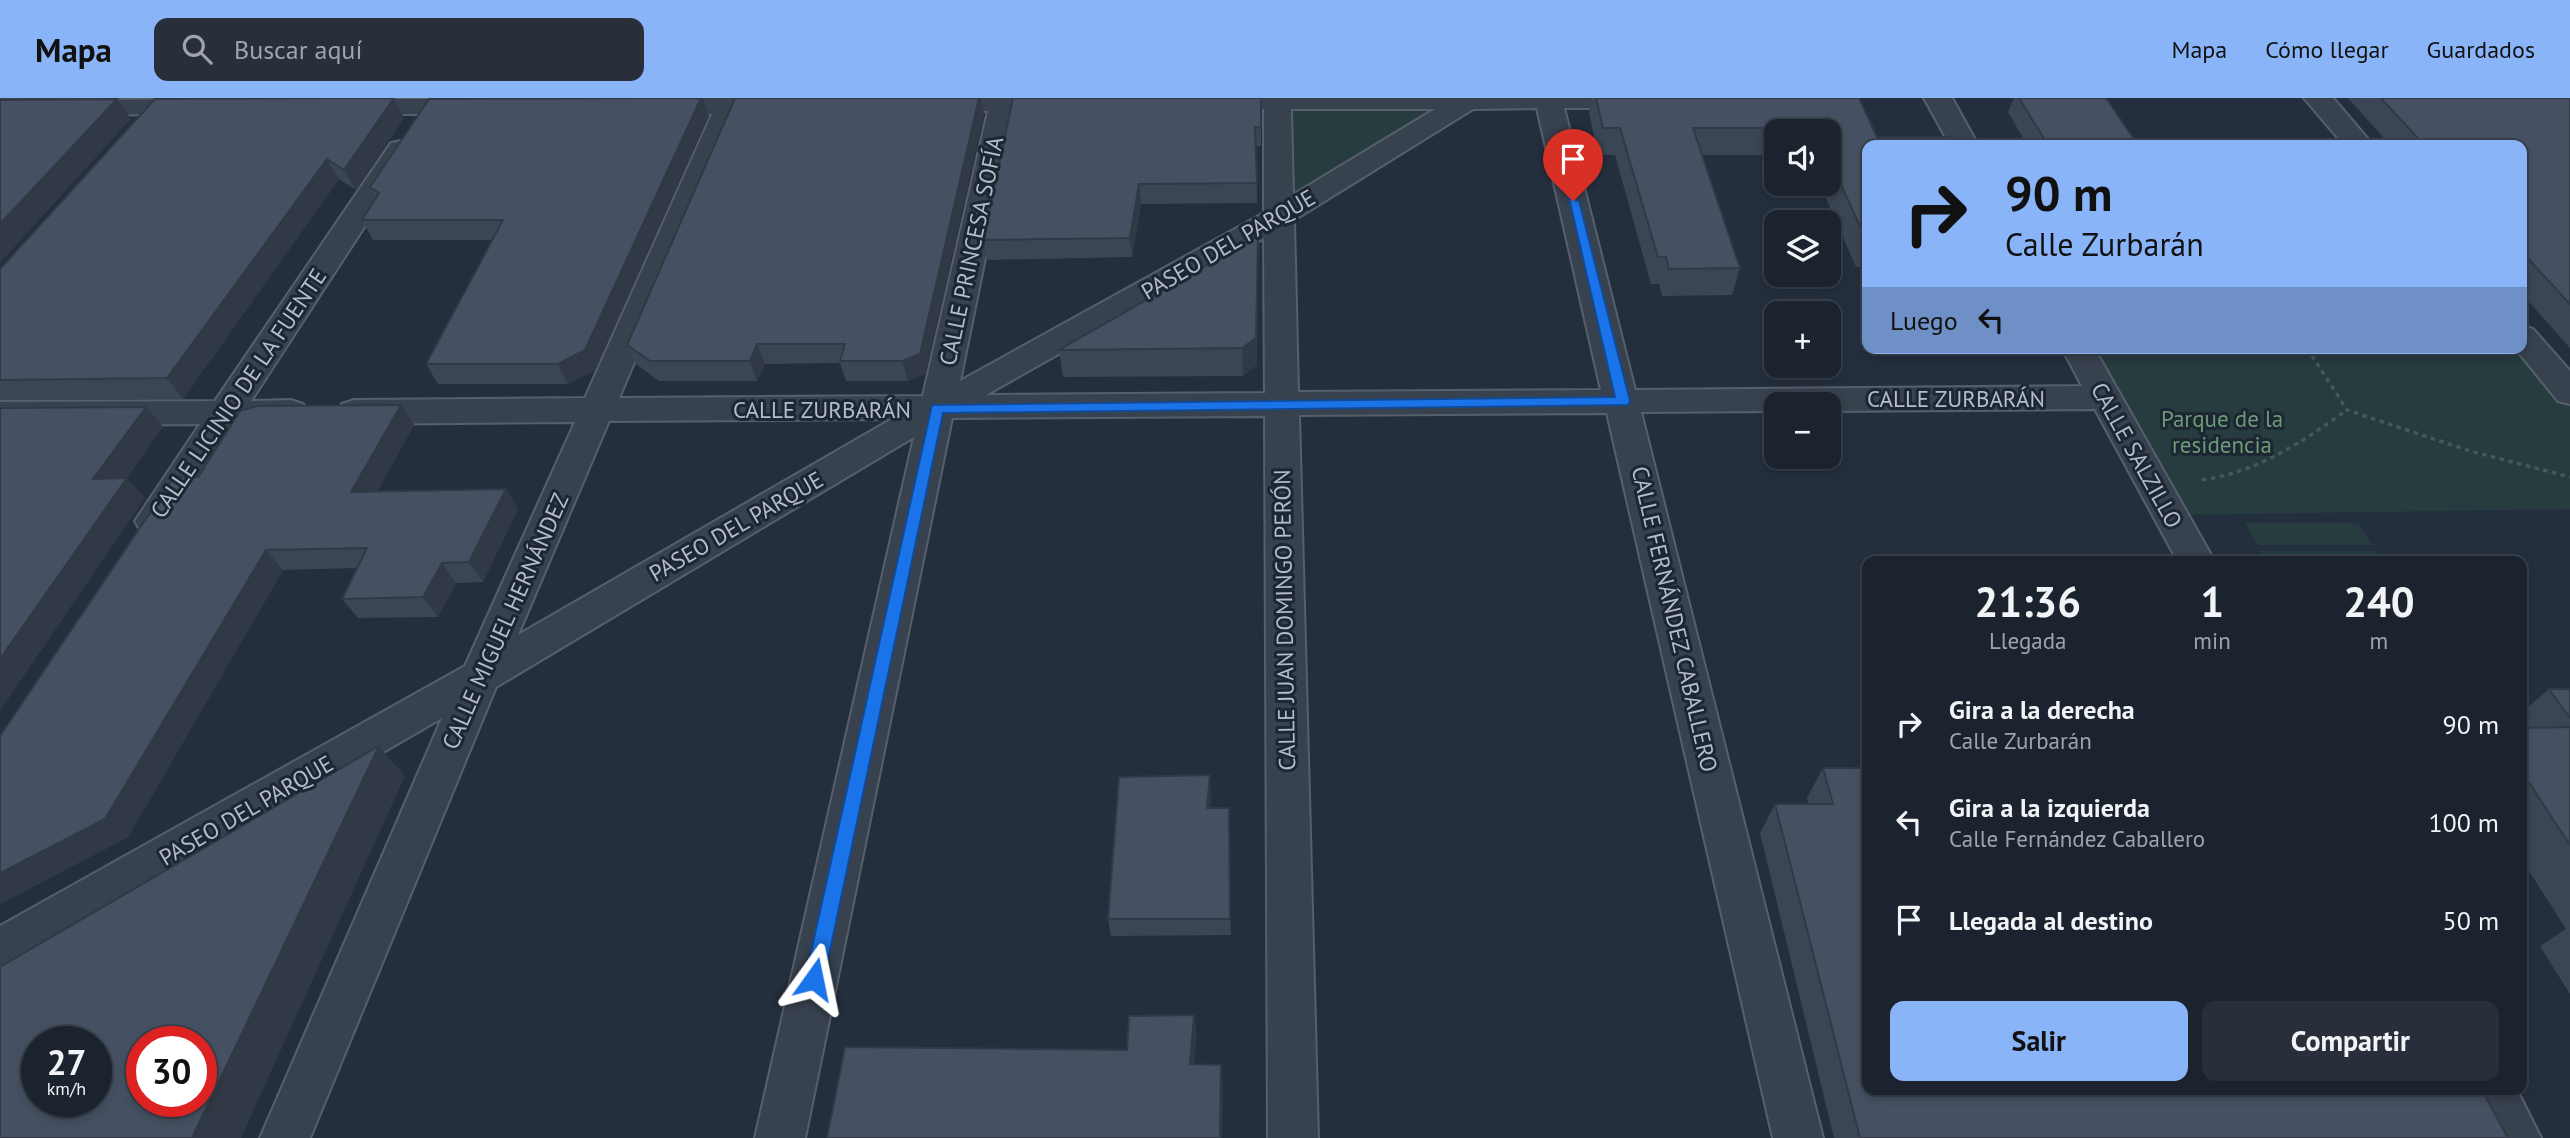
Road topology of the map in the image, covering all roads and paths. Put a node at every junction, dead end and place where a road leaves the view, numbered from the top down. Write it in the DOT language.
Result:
graph roads {
  1 [pos="1938,98"];
  2 [pos="2318,98"];
  3 [pos="1548,99"];
  4 [pos="1004,100"];
  5 [pos="1278,100"];
  6 [pos="1467,100"];
  7 [pos="1671,100"];
  8 [pos="731,102"];
  9 [pos="1085,102"];
  10 [pos="1181,102"];
  11 [pos="432,103"];
  12 [pos="907,103"];
  13 [pos="812,104"];
  14 [pos="620,106"];
  15 [pos="160,107"];
  16 [pos="227,107"];
  17 [pos="321,107"];
  18 [pos="497,107"];
  19 [pos="0,109"];
  20 [pos="133,137"];
  21 [pos="1961,140"];
  22 [pos="2355,140"];
  23 [pos="1277,218"];
  24 [pos="2527,343"];
  25 [pos="2081,354"];
  26 [pos="2311,354"];
  27 [pos="2570,394"];
  28 [pos="2106,397"];
  29 [pos="1623,401"];
  30 [pos="1281,406"];
  31 [pos="937,408"];
  32 [pos="598,410"];
  33 [pos="2347,410"];
  34 [pos="225,413"];
  35 [pos="0,414"];
  36 [pos="2570,477"];
  37 [pos="2153,483"];
  38 [pos="132,552"];
  39 [pos="2194,556"];
  40 [pos="481,676"];
  41 [pos="0,950"];
  42 [pos="2493,1095"];
  43 [pos="285,1138"];
  44 [pos="780,1138"];
  45 [pos="1293,1138"];
  46 [pos="1798,1138"];
  47 [pos="2516,1138"];
  1 -- 21 [label="street"];
  2 -- 22 [label="street"];
  3 -- 6 [label="street"];
  3 -- 7 [label="street"];
  3 -- 29 [label="street, CALLE FERNÁNDEZ CABALLERO"];
  4 -- 9 [label="street"];
  4 -- 12 [label="street"];
  4 -- 31 [label="street, CALLE PRINCESA SOFÍA"];
  5 -- 6 [label="street"];
  5 -- 10 [label="street"];
  5 -- 23 [label="street, CALLE JUAN DOMINGO PERÓN"];
  6 -- 23 [label="street, PASEO DEL PARQUE"];
  8 -- 13 [label="street"];
  8 -- 14 [label="street"];
  8 -- 32 [label="street, CALLE MIGUEL HERNÁNDEZ"];
  11 -- 17 [label="street"];
  11 -- 18 [label="street"];
  11 -- 34 [label="street, CALLE LICINIO DE LA FUENTE"];
  15 -- 16 [label="street"];
  15 -- 19 [label="street"];
  15 -- 20 [label="street"];
  23 -- 30 [label="street, CALLE JUAN DOMINGO PERÓN"];
  23 -- 31 [label="street, PASEO DEL PARQUE"];
  24 -- 27 [label="street"];
  25 -- 28 [label="street, CALLE SALZILLO"];
  26 -- 33 [label="path"];
  28 -- 29 [label="street, CALLE ZURBARÁN"];
  28 -- 37 [label="street, CALLE SALZILLO"];
  29 -- 30 [label="street, CALLE ZURBARÁN"];
  29 -- 46 [label="street, CALLE FERNÁNDEZ CABALLERO"];
  30 -- 31 [label="street, CALLE ZURBARÁN"];
  30 -- 45 [label="street, CALLE JUAN DOMINGO PERÓN"];
  31 -- 32 [label="street, CALLE ZURBARÁN"];
  31 -- 40 [label="street, PASEO DEL PARQUE"];
  31 -- 44 [label="street, CALLE PRINCESA SOFÍA"];
  32 -- 34 [label="street, CALLE ZURBARÁN"];
  32 -- 40 [label="street, CALLE MIGUEL HERNÁNDEZ"];
  33 -- 36 [label="path"];
  33 -- 37 [label="path"];
  34 -- 35 [label="street, CALLE ZURBARÁN"];
  34 -- 38 [label="street, CALLE LICINIO DE LA FUENTE"];
  37 -- 39 [label="street, CALLE SALZILLO"];
  40 -- 41 [label="street, PASEO DEL PARQUE"];
  40 -- 43 [label="street, CALLE MIGUEL HERNÁNDEZ"];
  42 -- 47 [label="street"];
}
